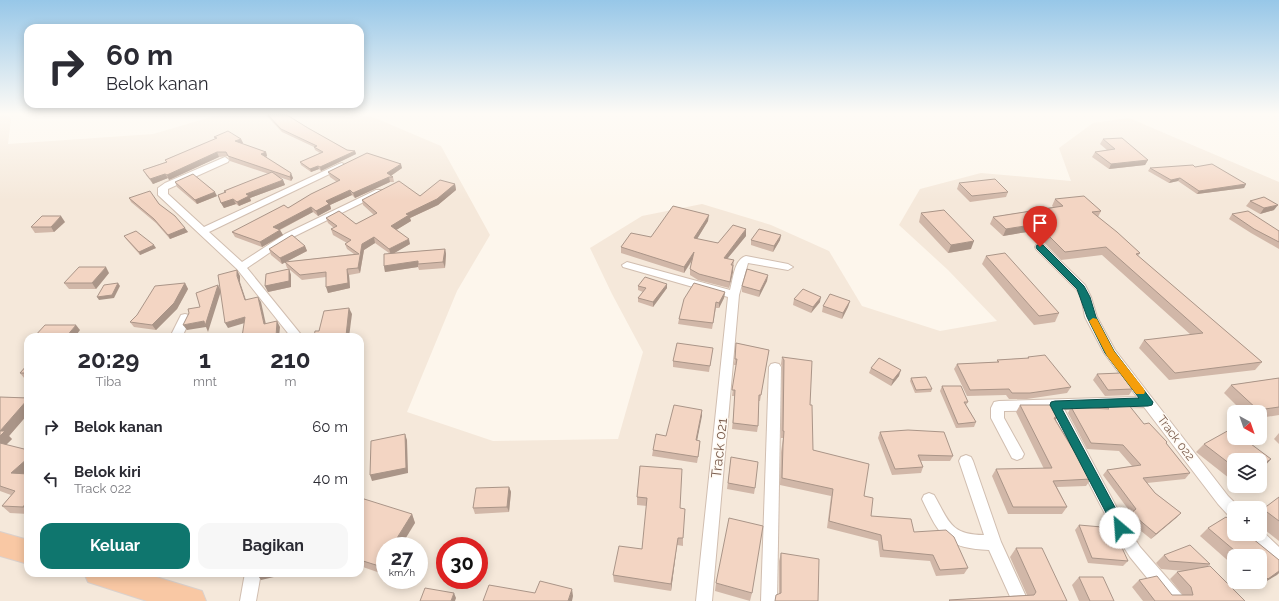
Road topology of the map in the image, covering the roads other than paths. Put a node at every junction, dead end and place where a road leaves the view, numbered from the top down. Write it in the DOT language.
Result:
graph roads {
  1 [pos="225,160"];
  2 [pos="353,160"];
  3 [pos="388,188"];
  4 [pos="203,230"];
  5 [pos="1040,247"];
  6 [pos="627,265"];
  7 [pos="241,266"];
  8 [pos="788,267"];
  9 [pos="734,295"];
  10 [pos="186,318"];
  11 [pos="178,333"];
  12 [pos="294,333"];
  13 [pos="775,367"];
  14 [pos="1148,402"];
  15 [pos="1055,405"];
  16 [pos="1017,454"];
  17 [pos="966,461"];
  18 [pos="929,499"];
  19 [pos="1227,504"];
  20 [pos="1263,541"];
  21 [pos="994,543"];
  22 [pos="1279,558"];
  23 [pos="111,577"];
  24 [pos="252,577"];
  25 [pos="192,601"];
  26 [pos="248,601"];
  27 [pos="704,601"];
  28 [pos="769,601"];
  29 [pos="1020,601"];
  30 [pos="1176,601"];
  1 -- 4 [label="street"];
  2 -- 4 [label="street"];
  3 -- 7 [label="street"];
  4 -- 7 [label="street"];
  5 -- 14 [label="street, Track 022"];
  6 -- 9 [label="street"];
  7 -- 12 [label="street"];
  8 -- 9 [label="street, Track 021"];
  9 -- 27 [label="street, Track 021"];
  10 -- 11 [label="street"];
  13 -- 28 [label="street"];
  14 -- 15 [label="street"];
  14 -- 19 [label="street, Track 022"];
  15 -- 16 [label="street"];
  15 -- 30 [label="street"];
  17 -- 21 [label="street"];
  18 -- 21 [label="street"];
  20 -- 22 [label="street"];
  21 -- 29 [label="street"];
  23 -- 25 [label="highway"];
  24 -- 26 [label="street"];
}
